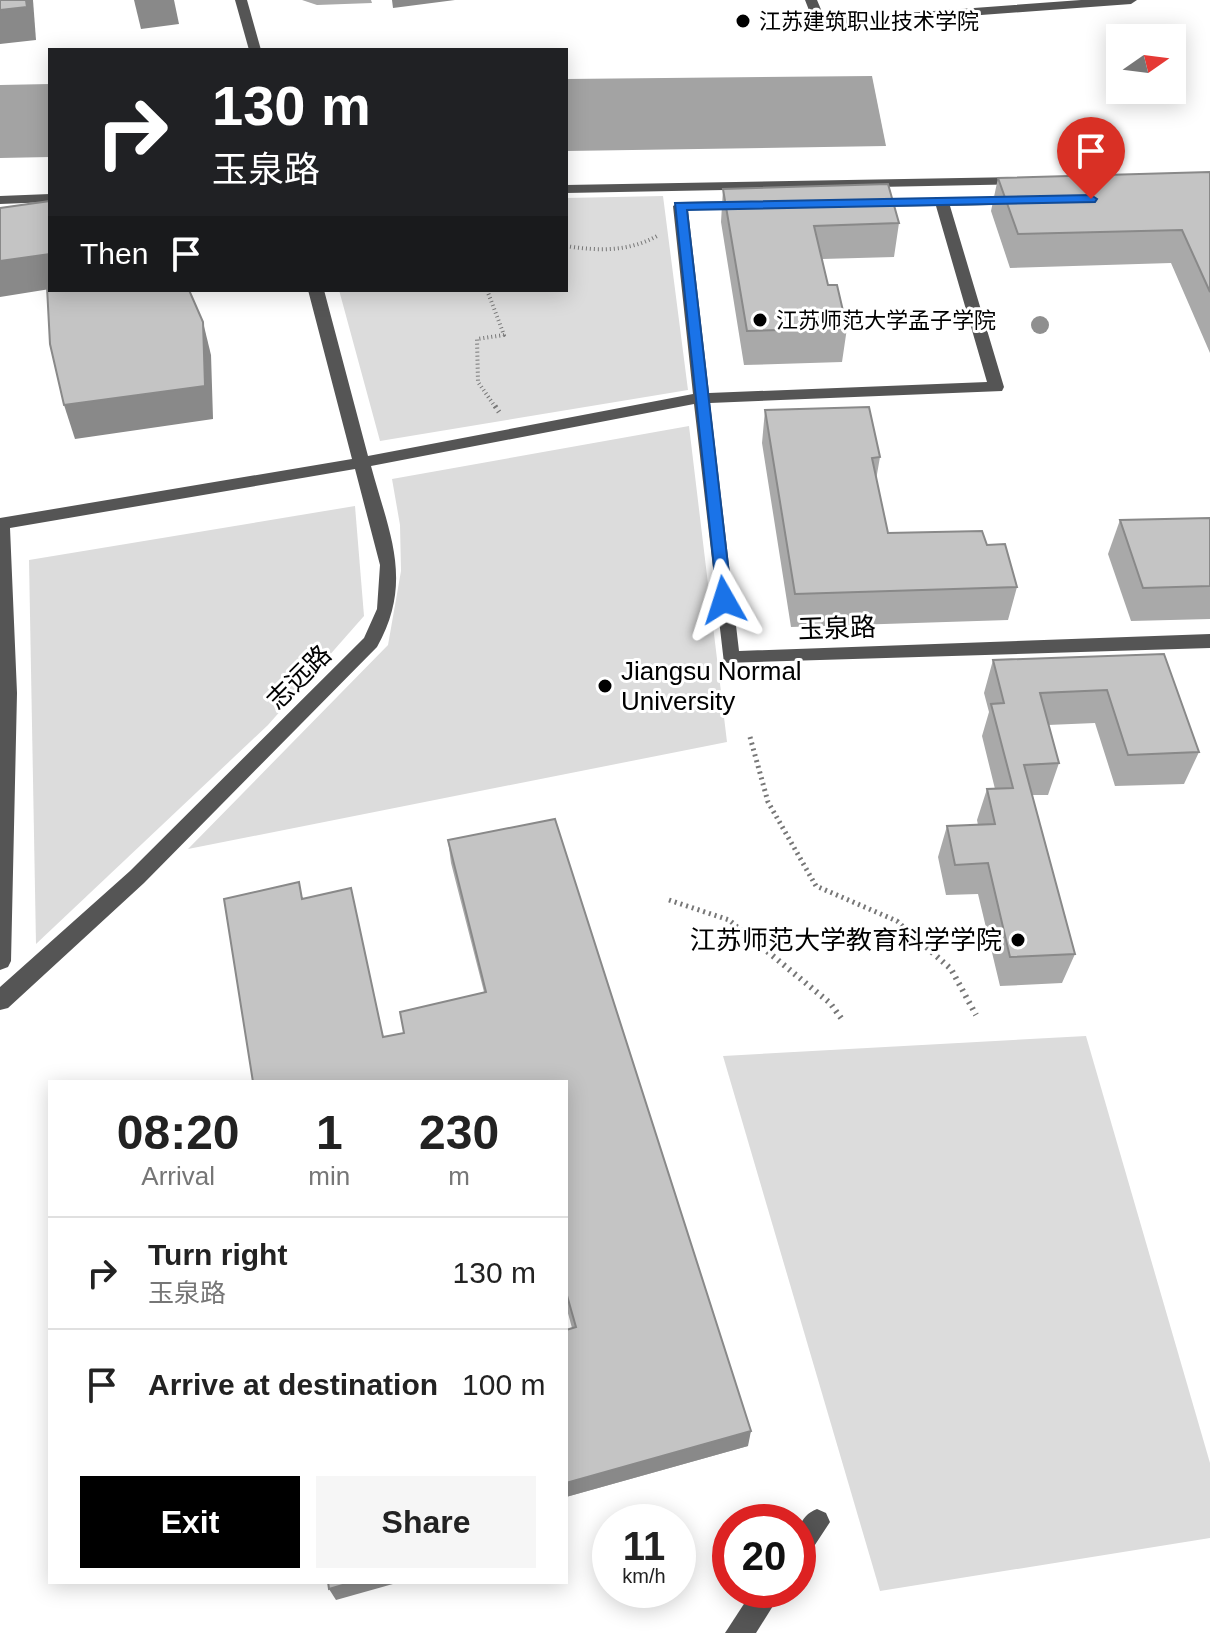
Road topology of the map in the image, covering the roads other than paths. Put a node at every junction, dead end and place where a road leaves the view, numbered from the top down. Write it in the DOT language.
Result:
graph roads {
  1 [pos="241,0"];
  2 [pos="811,0"];
  3 [pos="1131,0"];
  4 [pos="254,48"];
  5 [pos="1043,180"];
  6 [pos="568,189"];
  7 [pos="48,198"];
  8 [pos="0,200"];
  9 [pos="1037,200"];
  10 [pos="942,202"];
  11 [pos="849,204"];
  12 [pos="757,205"];
  13 [pos="316,292"];
  14 [pos="701,398"];
  15 [pos="359,463"];
  16 [pos="0,524"];
  17 [pos="1210,641"];
  18 [pos="0,961"];
  19 [pos="0,1001"];
  20 [pos="756,1608"];
  21 [pos="739,1633"];
  1 -- 4 [label="street"];
  2 -- 3 [label="street"];
  5 -- 6 [label="street"];
  7 -- 8 [label="street"];
  9 -- 10 [label="street"];
  10 -- 11 [label="street"];
  10 -- 14 [label="street"];
  12 -- 14 [label="street, 玉泉路"];
  13 -- 15 [label="street, 志远路"];
  14 -- 15 [label="street"];
  14 -- 17 [label="street, 玉泉路"];
  15 -- 16 [label="street"];
  15 -- 19 [label="street, 志远路"];
  16 -- 18 [label="street"];
  20 -- 21 [label="street"];
}
